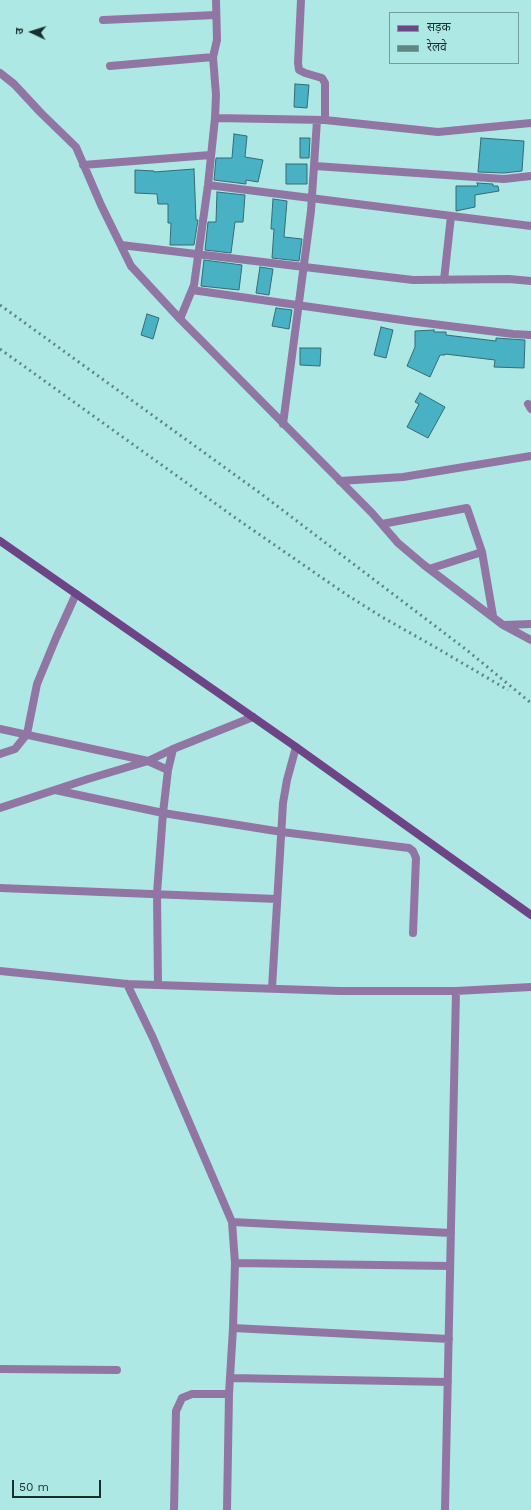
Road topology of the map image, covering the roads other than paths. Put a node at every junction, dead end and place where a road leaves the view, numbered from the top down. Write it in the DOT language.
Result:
graph roads {
  1 [pos="216,0"];
  2 [pos="301,0"];
  3 [pos="216,15"];
  4 [pos="103,20"];
  5 [pos="213,57"];
  6 [pos="110,66"];
  7 [pos="0,73"];
  8 [pos="215,118"];
  9 [pos="321,120"];
  10 [pos="531,123"];
  11 [pos="210,155"];
  12 [pos="83,165"];
  13 [pos="315,166"];
  14 [pos="531,176"];
  15 [pos="208,185"];
  16 [pos="312,197"];
  17 [pos="451,216"];
  18 [pos="531,226"];
  19 [pos="121,245"];
  20 [pos="198,255"];
  21 [pos="304,268"];
  22 [pos="444,280"];
  23 [pos="531,281"];
  24 [pos="192,290"];
  25 [pos="299,306"];
  26 [pos="180,319"];
  27 [pos="531,335"];
  28 [pos="283,424"];
  29 [pos="531,456"];
  30 [pos="340,481"];
  31 [pos="382,524"];
  32 [pos="0,541"];
  33 [pos="482,552"];
  34 [pos="429,569"];
  35 [pos="76,594"];
  36 [pos="493,616"];
  37 [pos="531,624"];
  38 [pos="503,625"];
  39 [pos="531,640"];
  40 [pos="253,717"];
  41 [pos="0,729"];
  42 [pos="26,734"];
  43 [pos="296,747"];
  44 [pos="173,749"];
  45 [pos="0,754"];
  46 [pos="148,762"];
  47 [pos="168,770"];
  48 [pos="55,790"];
  49 [pos="0,808"];
  50 [pos="163,813"];
  51 [pos="282,832"];
  52 [pos="0,888"];
  53 [pos="158,893"];
  54 [pos="277,899"];
  55 [pos="531,915"];
  56 [pos="413,933"];
  57 [pos="0,971"];
  58 [pos="128,984"];
  59 [pos="158,985"];
  60 [pos="531,987"];
  61 [pos="272,988"];
  62 [pos="456,991"];
  63 [pos="232,1222"];
  64 [pos="451,1233"];
  65 [pos="235,1263"];
  66 [pos="450,1266"];
  67 [pos="233,1328"];
  68 [pos="448,1339"];
  69 [pos="0,1369"];
  70 [pos="117,1370"];
  71 [pos="230,1378"];
  72 [pos="448,1382"];
  73 [pos="229,1394"];
  74 [pos="174,1510"];
  75 [pos="227,1510"];
  76 [pos="445,1510"];
  1 -- 3 [label="street"];
  2 -- 9 [label="street"];
  3 -- 4 [label="street"];
  3 -- 5 [label="street"];
  5 -- 6 [label="street"];
  5 -- 8 [label="street"];
  7 -- 12 [label="street"];
  8 -- 9 [label="street"];
  8 -- 11 [label="street"];
  9 -- 10 [label="street"];
  9 -- 13 [label="street"];
  11 -- 12 [label="street"];
  11 -- 15 [label="street"];
  12 -- 19 [label="street"];
  13 -- 14 [label="street"];
  13 -- 16 [label="street"];
  15 -- 16 [label="street"];
  15 -- 20 [label="street"];
  16 -- 17 [label="street"];
  16 -- 21 [label="street"];
  17 -- 18 [label="street"];
  17 -- 22 [label="street"];
  19 -- 20 [label="street"];
  19 -- 26 [label="street"];
  20 -- 21 [label="street"];
  20 -- 24 [label="street"];
  21 -- 22 [label="street"];
  21 -- 25 [label="street"];
  22 -- 23 [label="street"];
  24 -- 25 [label="street"];
  24 -- 26 [label="street"];
  25 -- 27 [label="street"];
  25 -- 28 [label="street"];
  26 -- 28 [label="street"];
  28 -- 30 [label="street"];
  29 -- 30 [label="street"];
  30 -- 31 [label="street"];
  31 -- 33 [label="street"];
  31 -- 34 [label="street"];
  32 -- 35 [label="street"];
  33 -- 34 [label="street"];
  33 -- 36 [label="street"];
  34 -- 36 [label="street"];
  35 -- 40 [label="street"];
  35 -- 42 [label="street"];
  36 -- 38 [label="street"];
  37 -- 38 [label="street"];
  38 -- 39 [label="street"];
  40 -- 43 [label="street"];
  40 -- 44 [label="street"];
  41 -- 42 [label="street"];
  42 -- 45 [label="street"];
  42 -- 46 [label="street"];
  43 -- 51 [label="street"];
  43 -- 55 [label="street"];
  44 -- 46 [label="street"];
  44 -- 47 [label="street"];
  46 -- 47 [label="street"];
  46 -- 48 [label="street"];
  47 -- 50 [label="street"];
  48 -- 49 [label="street"];
  48 -- 50 [label="street"];
  50 -- 51 [label="street"];
  50 -- 53 [label="street"];
  51 -- 54 [label="street"];
  51 -- 56 [label="street"];
  52 -- 53 [label="street"];
  53 -- 54 [label="street"];
  53 -- 59 [label="street"];
  54 -- 61 [label="street"];
  57 -- 58 [label="street"];
  58 -- 59 [label="street"];
  58 -- 63 [label="street"];
  59 -- 61 [label="street"];
  60 -- 62 [label="street"];
  61 -- 62 [label="street"];
  62 -- 64 [label="street"];
  63 -- 64 [label="street"];
  63 -- 65 [label="street"];
  64 -- 66 [label="street"];
  65 -- 66 [label="street"];
  65 -- 67 [label="street"];
  66 -- 68 [label="street"];
  67 -- 68 [label="street"];
  67 -- 71 [label="street"];
  68 -- 72 [label="street"];
  69 -- 70 [label="street"];
  71 -- 72 [label="street"];
  71 -- 73 [label="street"];
  72 -- 76 [label="street"];
  73 -- 74 [label="street"];
  73 -- 75 [label="street"];
}
